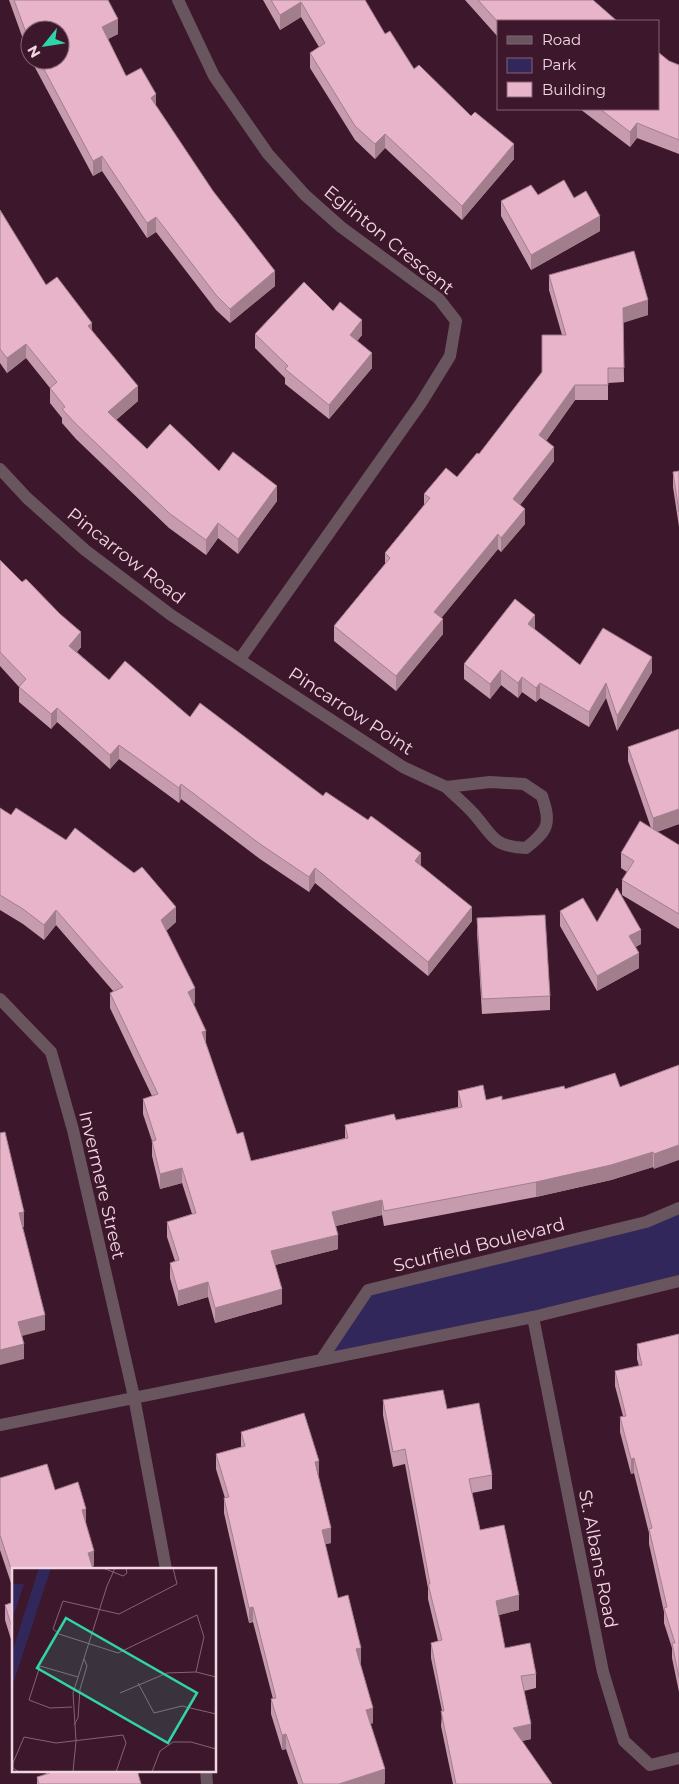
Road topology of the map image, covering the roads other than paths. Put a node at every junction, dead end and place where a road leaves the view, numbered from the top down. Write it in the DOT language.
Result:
graph roads {
  1 [pos="178,0"];
  2 [pos="0,470"];
  3 [pos="240,659"];
  4 [pos="446,786"];
  5 [pos="0,999"];
  6 [pos="679,1208"];
  7 [pos="679,1281"];
  8 [pos="533,1317"];
  9 [pos="321,1360"];
  10 [pos="134,1397"];
  11 [pos="0,1425"];
  12 [pos="166,1568"];
  13 [pos="679,1758"];
  1 -- 3 [label="street, Eglinton Crescent"];
  2 -- 3 [label="street, Pincarrow Road"];
  3 -- 4 [label="street, Pincarrow Point"];
  4 -- 4 [label="street, Pincarrow Point"];
  5 -- 10 [label="street, Invermere Street"];
  6 -- 9 [label="street, Scurfield Boulevard"];
  7 -- 8 [label="street"];
  8 -- 9 [label="street"];
  8 -- 13 [label="street, St. Albans Road"];
  9 -- 10 [label="street"];
  10 -- 11 [label="street"];
  10 -- 12 [label="street, Invermere Street"];
}
